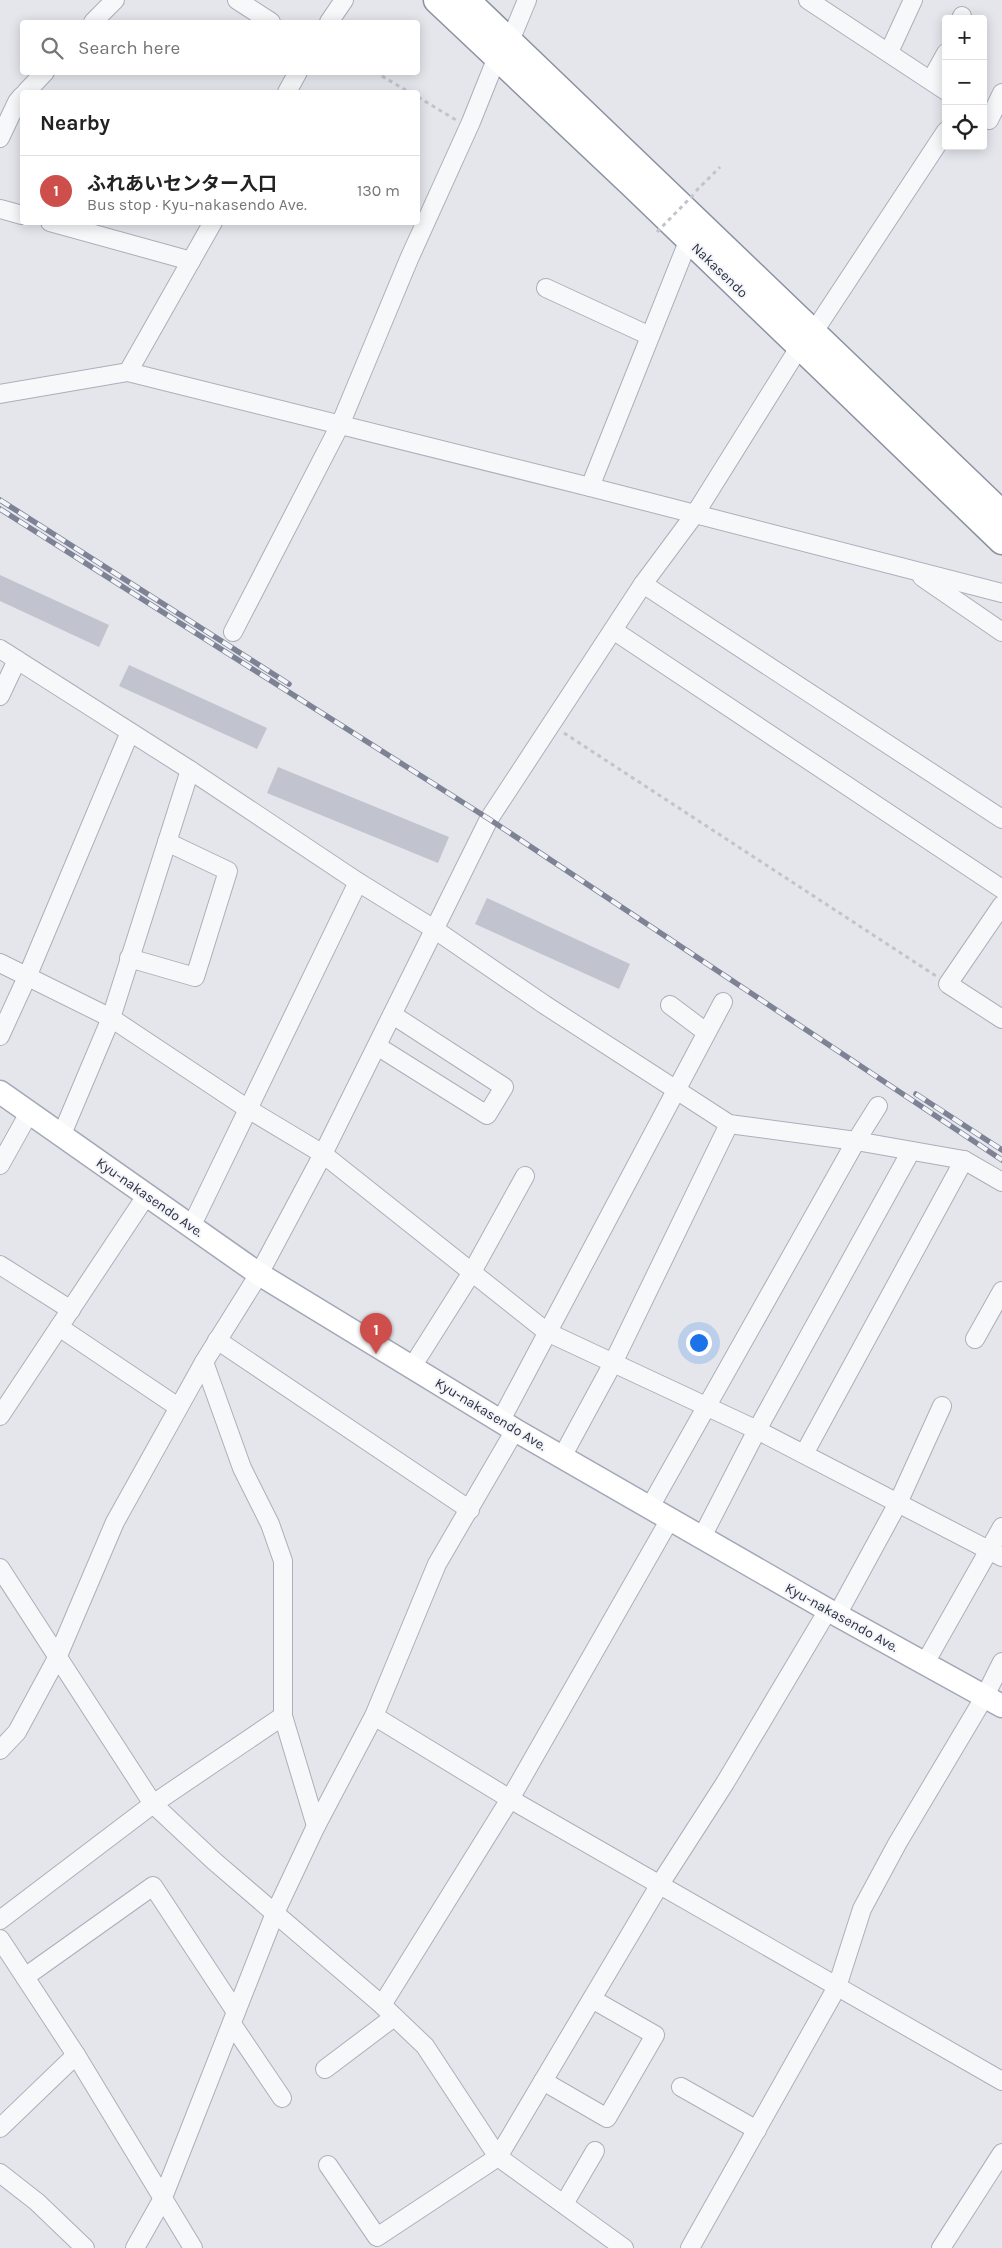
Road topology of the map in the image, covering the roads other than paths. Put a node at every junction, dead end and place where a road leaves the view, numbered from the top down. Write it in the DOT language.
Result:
graph roads {
  1 [pos="115,0"];
  2 [pos="237,0"];
  3 [pos="344,0"];
  4 [pos="437,0"];
  5 [pos="466,0"];
  6 [pos="527,0"];
  7 [pos="808,0"];
  8 [pos="913,0"];
  9 [pos="834,7"];
  10 [pos="95,20"];
  11 [pos="268,20"];
  12 [pos="330,20"];
  13 [pos="504,49"];
  14 [pos="888,52"];
  15 [pos="942,60"];
  16 [pos="42,75"];
  17 [pos="296,75"];
  18 [pos="931,80"];
  19 [pos="942,88"];
  20 [pos="28,90"];
  21 [pos="288,90"];
  22 [pos="1002,93"];
  23 [pos="20,98"];
  24 [pos="991,121"];
  25 [pos="942,136"];
  26 [pos="0,138"];
  27 [pos="0,209"];
  28 [pos="20,214"];
  29 [pos="61,225"];
  30 [pos="211,225"];
  31 [pos="689,239"];
  32 [pos="191,261"];
  33 [pos="546,288"];
  34 [pos="650,336"];
  35 [pos="807,340"];
  36 [pos="128,372"];
  37 [pos="0,394"];
  38 [pos="340,425"];
  39 [pos="590,487"];
  40 [pos="694,514"];
  41 [pos="1002,514"];
  42 [pos="1002,541"];
  43 [pos="913,571"];
  44 [pos="643,584"];
  45 [pos="1002,593"];
  46 [pos="614,630"];
  47 [pos="233,632"];
  48 [pos="1002,632"];
  49 [pos="0,649"];
  50 [pos="17,660"];
  51 [pos="0,696"];
  52 [pos="130,732"];
  53 [pos="190,770"];
  54 [pos="1002,819"];
  55 [pos="167,842"];
  56 [pos="358,882"];
  57 [pos="1002,889"];
  58 [pos="1002,905"];
  59 [pos="434,929"];
  60 [pos="129,958"];
  61 [pos="0,963"];
  62 [pos="27,976"];
  63 [pos="723,1002"];
  64 [pos="670,1005"];
  65 [pos="392,1015"];
  66 [pos="111,1018"];
  67 [pos="1002,1019"];
  68 [pos="706,1032"];
  69 [pos="0,1036"];
  70 [pos="377,1046"];
  71 [pos="676,1090"];
  72 [pos="0,1092"];
  73 [pos="878,1106"];
  74 [pos="248,1109"];
  75 [pos="29,1113"];
  76 [pos="729,1124"];
  77 [pos="62,1134"];
  78 [pos="856,1141"];
  79 [pos="911,1151"];
  80 [pos="323,1154"];
  81 [pos="964,1160"];
  82 [pos="0,1164"];
  83 [pos="525,1176"];
  84 [pos="1002,1182"];
  85 [pos="146,1196"];
  86 [pos="191,1227"];
  87 [pos="0,1265"];
  88 [pos="472,1272"];
  89 [pos="259,1274"];
  90 [pos="1002,1292"];
  91 [pos="71,1310"];
  92 [pos="59,1327"];
  93 [pos="547,1332"];
  94 [pos="975,1339"];
  95 [pos="217,1340"];
  96 [pos="204,1362"];
  97 [pos="613,1363"];
  98 [pos="412,1367"];
  99 [pos="942,1406"];
  100 [pos="178,1407"];
  101 [pos="707,1407"];
  102 [pos="0,1416"];
  103 [pos="508,1425"];
  104 [pos="757,1430"];
  105 [pos="804,1454"];
  106 [pos="562,1456"];
  107 [pos="898,1503"];
  108 [pos="650,1507"];
  109 [pos="470,1510"];
  110 [pos="670,1519"];
  111 [pos="1002,1527"];
  112 [pos="702,1537"];
  113 [pos="995,1554"];
  114 [pos="0,1568"];
  115 [pos="833,1612"];
  116 [pos="57,1658"];
  117 [pos="1002,1662"];
  118 [pos="925,1663"];
  119 [pos="994,1701"];
  120 [pos="283,1716"];
  121 [pos="374,1716"];
  122 [pos="0,1750"];
  123 [pos="510,1799"];
  124 [pos="152,1804"];
  125 [pos="316,1826"];
  126 [pos="660,1884"];
  127 [pos="275,1913"];
  128 [pos="0,1920"];
  129 [pos="0,1939"];
  130 [pos="24,1976"];
  131 [pos="837,1987"];
  132 [pos="592,1999"];
  133 [pos="388,2011"];
  134 [pos="234,2018"];
  135 [pos="76,2055"];
  136 [pos="324,2069"];
  137 [pos="543,2081"];
  138 [pos="1002,2081"];
  139 [pos="681,2087"];
  140 [pos="282,2098"];
  141 [pos="0,2128"];
  142 [pos="757,2130"];
  143 [pos="595,2151"];
  144 [pos="1002,2153"];
  145 [pos="498,2157"];
  146 [pos="328,2164"];
  147 [pos="0,2173"];
  148 [pos="162,2200"];
  149 [pos="564,2204"];
  150 [pos="377,2244"];
  151 [pos="77,2246"];
  152 [pos="136,2248"];
  153 [pos="193,2248"];
  154 [pos="624,2248"];
  155 [pos="690,2248"];
  156 [pos="942,2248"];
  1 -- 10 [label="street"];
  2 -- 11 [label="street"];
  3 -- 12 [label="street"];
  4 -- 13 [label="highway, Nakasendo"];
  5 -- 13 [label="highway, Nakasendo"];
  6 -- 13 [label="street"];
  7 -- 9 [label="street"];
  8 -- 14 [label="street"];
  9 -- 14 [label="street"];
  13 -- 31 [label="highway, Nakasendo"];
  13 -- 35 [label="highway, Nakasendo"];
  13 -- 38 [label="street"];
  14 -- 18 [label="street"];
  15 -- 18 [label="street"];
  16 -- 20 [label="street"];
  17 -- 21 [label="street"];
  18 -- 19 [label="street"];
  22 -- 24 [label="street"];
  23 -- 26 [label="street"];
  25 -- 35 [label="street"];
  27 -- 28 [label="street"];
  29 -- 32 [label="street"];
  30 -- 32 [label="street"];
  31 -- 34 [label="street"];
  31 -- 35 [label="highway, Nakasendo"];
  32 -- 36 [label="street"];
  33 -- 34 [label="street"];
  34 -- 39 [label="street"];
  35 -- 40 [label="street"];
  35 -- 41 [label="highway, Nakasendo"];
  35 -- 42 [label="highway, Nakasendo"];
  36 -- 37 [label="street"];
  36 -- 38 [label="street"];
  38 -- 39 [label="street"];
  38 -- 47 [label="street"];
  39 -- 40 [label="street"];
  40 -- 43 [label="street"];
  40 -- 44 [label="street"];
  43 -- 45 [label="street"];
  43 -- 48 [label="street"];
  44 -- 46 [label="street"];
  44 -- 54 [label="street"];
  46 -- 57 [label="street"];
  46 -- 59 [label="street"];
  49 -- 50 [label="street"];
  50 -- 51 [label="street"];
  50 -- 52 [label="street"];
  52 -- 53 [label="street"];
  52 -- 62 [label="street"];
  53 -- 55 [label="street"];
  53 -- 56 [label="street"];
  55 -- 60 [label="street"];
  55 -- 60 [label="street"];
  56 -- 59 [label="street"];
  56 -- 74 [label="street"];
  58 -- 67 [label="street"];
  59 -- 65 [label="street"];
  59 -- 71 [label="street"];
  60 -- 66 [label="street"];
  61 -- 62 [label="street"];
  62 -- 66 [label="street"];
  62 -- 69 [label="street"];
  63 -- 68 [label="street"];
  64 -- 68 [label="street"];
  65 -- 70 [label="street"];
  65 -- 70 [label="street"];
  66 -- 74 [label="street"];
  66 -- 77 [label="street"];
  68 -- 71 [label="street"];
  70 -- 80 [label="street"];
  71 -- 76 [label="street"];
  71 -- 93 [label="street"];
  72 -- 75 [label="main road, Kyu-nakasendo Ave."];
  73 -- 78 [label="street"];
  74 -- 80 [label="street"];
  74 -- 86 [label="street"];
  75 -- 77 [label="main road, Kyu-nakasendo Ave."];
  75 -- 82 [label="street"];
  76 -- 78 [label="street"];
  76 -- 97 [label="street"];
  77 -- 85 [label="main road, Kyu-nakasendo Ave."];
  78 -- 79 [label="street"];
  78 -- 101 [label="street"];
  79 -- 81 [label="street"];
  79 -- 104 [label="street"];
  80 -- 88 [label="street"];
  80 -- 89 [label="street"];
  81 -- 84 [label="street"];
  81 -- 105 [label="street"];
  83 -- 88 [label="street"];
  85 -- 86 [label="main road, Kyu-nakasendo Ave."];
  85 -- 91 [label="street"];
  86 -- 89 [label="main road, Kyu-nakasendo Ave."];
  87 -- 91 [label="street"];
  88 -- 93 [label="street"];
  88 -- 98 [label="street"];
  89 -- 95 [label="street"];
  89 -- 98 [label="main road, Kyu-nakasendo Ave."];
  90 -- 94 [label="street"];
  91 -- 92 [label="street"];
  92 -- 100 [label="street"];
  92 -- 102 [label="street"];
  93 -- 97 [label="street"];
  93 -- 103 [label="street"];
  95 -- 96 [label="street"];
  95 -- 109 [label="street"];
  96 -- 100 [label="street"];
  96 -- 120 [label="street"];
  97 -- 101 [label="street"];
  97 -- 106 [label="street"];
  98 -- 103 [label="main road, Kyu-nakasendo Ave."];
  99 -- 107 [label="street"];
  100 -- 116 [label="street"];
  101 -- 104 [label="street"];
  101 -- 108 [label="street"];
  103 -- 106 [label="main road, Kyu-nakasendo Ave."];
  103 -- 109 [label="street"];
  104 -- 105 [label="street"];
  104 -- 112 [label="street"];
  105 -- 107 [label="street"];
  106 -- 108 [label="main road, Kyu-nakasendo Ave."];
  107 -- 113 [label="street"];
  107 -- 115 [label="street"];
  108 -- 110 [label="main road, Kyu-nakasendo Ave."];
  109 -- 121 [label="street"];
  110 -- 112 [label="main road, Kyu-nakasendo Ave."];
  110 -- 123 [label="street"];
  111 -- 113 [label="street"];
  112 -- 115 [label="main road, Kyu-nakasendo Ave."];
  113 -- 118 [label="street"];
  114 -- 116 [label="street"];
  115 -- 118 [label="main road, Kyu-nakasendo Ave."];
  115 -- 126 [label="street"];
  116 -- 122 [label="street"];
  116 -- 124 [label="street"];
  117 -- 119 [label="street"];
  118 -- 119 [label="main road, Kyu-nakasendo Ave."];
  119 -- 131 [label="street"];
  120 -- 124 [label="street"];
  120 -- 125 [label="street"];
  121 -- 123 [label="street"];
  121 -- 125 [label="street"];
  123 -- 126 [label="street"];
  123 -- 133 [label="street"];
  124 -- 127 [label="street"];
  124 -- 128 [label="street"];
  125 -- 127 [label="street"];
  126 -- 131 [label="street"];
  126 -- 132 [label="street"];
  127 -- 133 [label="street"];
  127 -- 134 [label="street"];
  129 -- 130 [label="street"];
  130 -- 134 [label="street"];
  130 -- 135 [label="street"];
  131 -- 138 [label="street"];
  131 -- 142 [label="street"];
  132 -- 137 [label="street"];
  132 -- 137 [label="street"];
  133 -- 136 [label="street"];
  133 -- 145 [label="street"];
  134 -- 140 [label="street"];
  134 -- 148 [label="street"];
  135 -- 141 [label="street"];
  135 -- 148 [label="street"];
  137 -- 145 [label="street"];
  139 -- 142 [label="street"];
  142 -- 155 [label="street"];
  143 -- 149 [label="street"];
  144 -- 156 [label="street"];
  145 -- 149 [label="street"];
  145 -- 150 [label="street"];
  146 -- 150 [label="street"];
  147 -- 151 [label="street"];
  148 -- 152 [label="street"];
  148 -- 153 [label="street"];
  149 -- 154 [label="street"];
}
